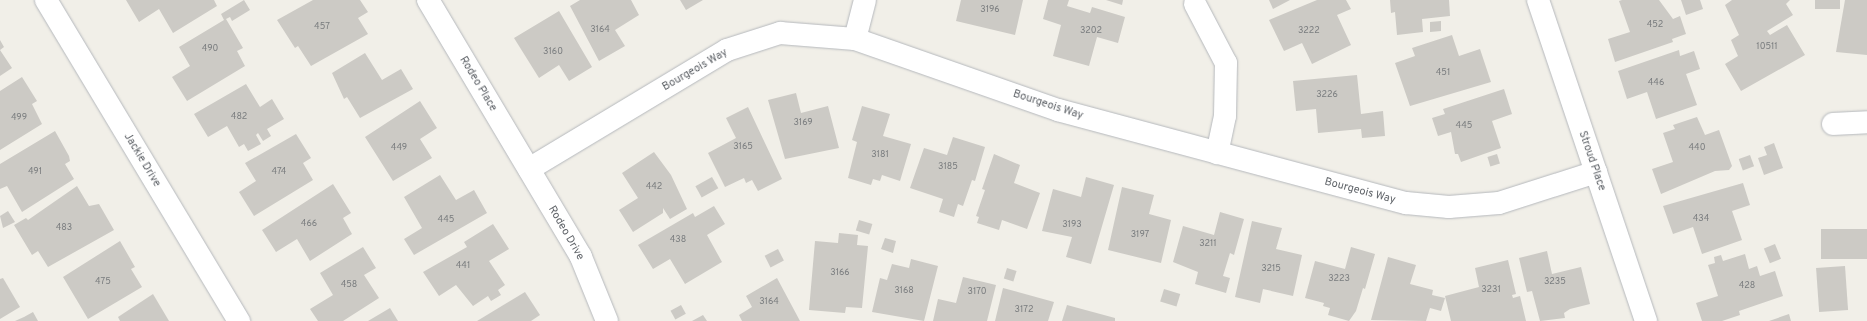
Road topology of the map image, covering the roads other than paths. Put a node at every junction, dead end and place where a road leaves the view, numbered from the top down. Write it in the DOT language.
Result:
graph roads {
  1 [pos="46,0"];
  2 [pos="428,0"];
  3 [pos="865,0"];
  4 [pos="1538,0"];
  5 [pos="1195,4"];
  6 [pos="855,39"];
  7 [pos="1867,122"];
  8 [pos="1833,124"];
  9 [pos="1217,153"];
  10 [pos="528,168"];
  11 [pos="1596,172"];
  12 [pos="239,321"];
  13 [pos="607,321"];
  14 [pos="1646,321"];
  1 -- 12 [label="street, Jackie Drive"];
  2 -- 10 [label="street, Rodeo Place"];
  3 -- 6 [label="street"];
  4 -- 11 [label="street, Stroud Place"];
  5 -- 9 [label="street"];
  6 -- 9 [label="street, Bourgeois Way"];
  6 -- 10 [label="street, Bourgeois Way"];
  7 -- 8 [label="street"];
  9 -- 11 [label="street, Bourgeois Way"];
  10 -- 13 [label="street, Rodeo Drive"];
  11 -- 14 [label="street, Stroud Place"];
}
